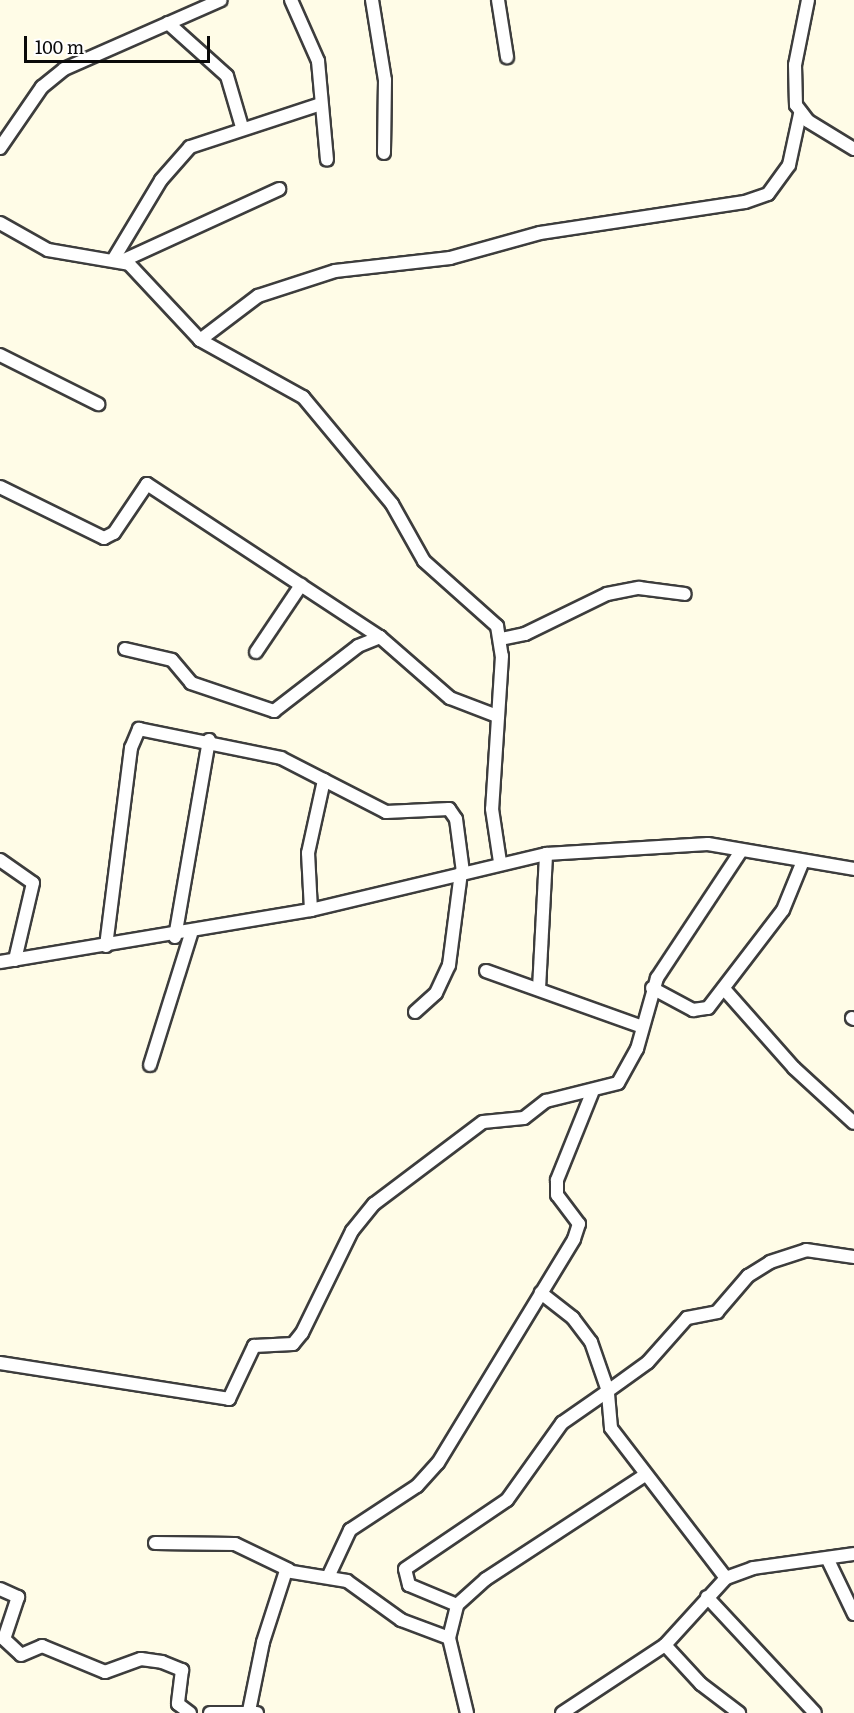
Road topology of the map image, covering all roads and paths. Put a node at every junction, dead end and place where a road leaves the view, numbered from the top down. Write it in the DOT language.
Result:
graph roads {
  1 [pos="221,0"];
  2 [pos="291,0"];
  3 [pos="372,0"];
  4 [pos="498,0"];
  5 [pos="808,0"];
  6 [pos="168,23"];
  7 [pos="507,57"];
  8 [pos="318,105"];
  9 [pos="800,114"];
  10 [pos="242,127"];
  11 [pos="0,148"];
  12 [pos="854,149"];
  13 [pos="384,153"];
  14 [pos="327,160"];
  15 [pos="279,189"];
  16 [pos="0,223"];
  17 [pos="118,261"];
  18 [pos="200,340"];
  19 [pos="0,355"];
  20 [pos="98,404"];
  21 [pos="0,487"];
  22 [pos="301,585"];
  23 [pos="685,594"];
  24 [pos="380,637"];
  25 [pos="501,639"];
  26 [pos="125,649"];
  27 [pos="256,652"];
  28 [pos="497,716"];
  29 [pos="209,740"];
  30 [pos="324,780"];
  31 [pos="741,851"];
  32 [pos="546,854"];
  33 [pos="0,860"];
  34 [pos="803,861"];
  35 [pos="500,862"];
  36 [pos="854,869"];
  37 [pos="462,872"];
  38 [pos="310,910"];
  39 [pos="191,934"];
  40 [pos="175,937"];
  41 [pos="106,946"];
  42 [pos="15,960"];
  43 [pos="0,962"];
  44 [pos="486,971"];
  45 [pos="652,988"];
  46 [pos="539,989"];
  47 [pos="725,990"];
  48 [pos="415,1012"];
  49 [pos="642,1027"];
  50 [pos="150,1065"];
  51 [pos="592,1093"];
  52 [pos="854,1123"];
  53 [pos="854,1257"];
  54 [pos="541,1293"];
  55 [pos="0,1363"];
  56 [pos="608,1391"];
  57 [pos="645,1475"];
  58 [pos="155,1543"];
  59 [pos="854,1554"];
  60 [pos="828,1560"];
  61 [pos="290,1570"];
  62 [pos="329,1575"];
  63 [pos="726,1578"];
  64 [pos="0,1589"];
  65 [pos="707,1597"];
  66 [pos="457,1605"];
  67 [pos="854,1614"];
  68 [pos="2,1637"];
  69 [pos="449,1638"];
  70 [pos="665,1645"];
  71 [pos="565,1709"];
  72 [pos="253,1712"];
  73 [pos="190,1713"];
  74 [pos="210,1713"];
  75 [pos="467,1713"];
  76 [pos="552,1713"];
  77 [pos="739,1713"];
  78 [pos="815,1713"];
  1 -- 6 [label="street"];
  2 -- 8 [label="street"];
  3 -- 13 [label="street"];
  4 -- 7 [label="street"];
  5 -- 9 [label="street"];
  6 -- 10 [label="street"];
  6 -- 11 [label="street"];
  8 -- 10 [label="street"];
  8 -- 14 [label="street"];
  9 -- 12 [label="street"];
  9 -- 18 [label="street"];
  10 -- 17 [label="street"];
  15 -- 17 [label="street"];
  16 -- 17 [label="street"];
  17 -- 18 [label="street"];
  18 -- 25 [label="street"];
  19 -- 20 [label="street"];
  21 -- 22 [label="street"];
  22 -- 24 [label="street"];
  22 -- 27 [label="street"];
  23 -- 25 [label="street"];
  24 -- 26 [label="street"];
  24 -- 28 [label="street"];
  25 -- 28 [label="street"];
  28 -- 35 [label="street"];
  29 -- 30 [label="street"];
  29 -- 40 [label="street"];
  29 -- 41 [label="street"];
  30 -- 37 [label="street"];
  30 -- 38 [label="street"];
  31 -- 32 [label="street"];
  31 -- 34 [label="street"];
  31 -- 45 [label="street"];
  32 -- 35 [label="street"];
  32 -- 46 [label="street"];
  33 -- 42 [label="street"];
  34 -- 36 [label="street"];
  34 -- 47 [label="street"];
  35 -- 37 [label="street"];
  37 -- 38 [label="street"];
  37 -- 48 [label="street"];
  38 -- 39 [label="street"];
  39 -- 40 [label="street"];
  39 -- 50 [label="street"];
  40 -- 41 [label="street"];
  41 -- 42 [label="street"];
  42 -- 43 [label="street"];
  44 -- 46 [label="street"];
  45 -- 47 [label="street"];
  45 -- 49 [label="street"];
  46 -- 49 [label="street"];
  47 -- 52 [label="street"];
  49 -- 51 [label="street"];
  51 -- 54 [label="street"];
  51 -- 55 [label="street"];
  53 -- 56 [label="street"];
  54 -- 56 [label="street"];
  54 -- 62 [label="street"];
  56 -- 57 [label="street"];
  56 -- 66 [label="street"];
  57 -- 63 [label="street"];
  57 -- 66 [label="street"];
  58 -- 61 [label="street"];
  59 -- 60 [label="street"];
  60 -- 63 [label="street"];
  60 -- 67 [label="street"];
  61 -- 62 [label="street"];
  61 -- 72 [label="street"];
  62 -- 69 [label="street"];
  63 -- 65 [label="street"];
  64 -- 68 [label="street"];
  65 -- 70 [label="street"];
  65 -- 78 [label="street"];
  66 -- 69 [label="street"];
  68 -- 73 [label="street"];
  69 -- 75 [label="street"];
  70 -- 71 [label="street"];
  70 -- 77 [label="street"];
  71 -- 76 [label="street"];
  72 -- 74 [label="street"];
}
